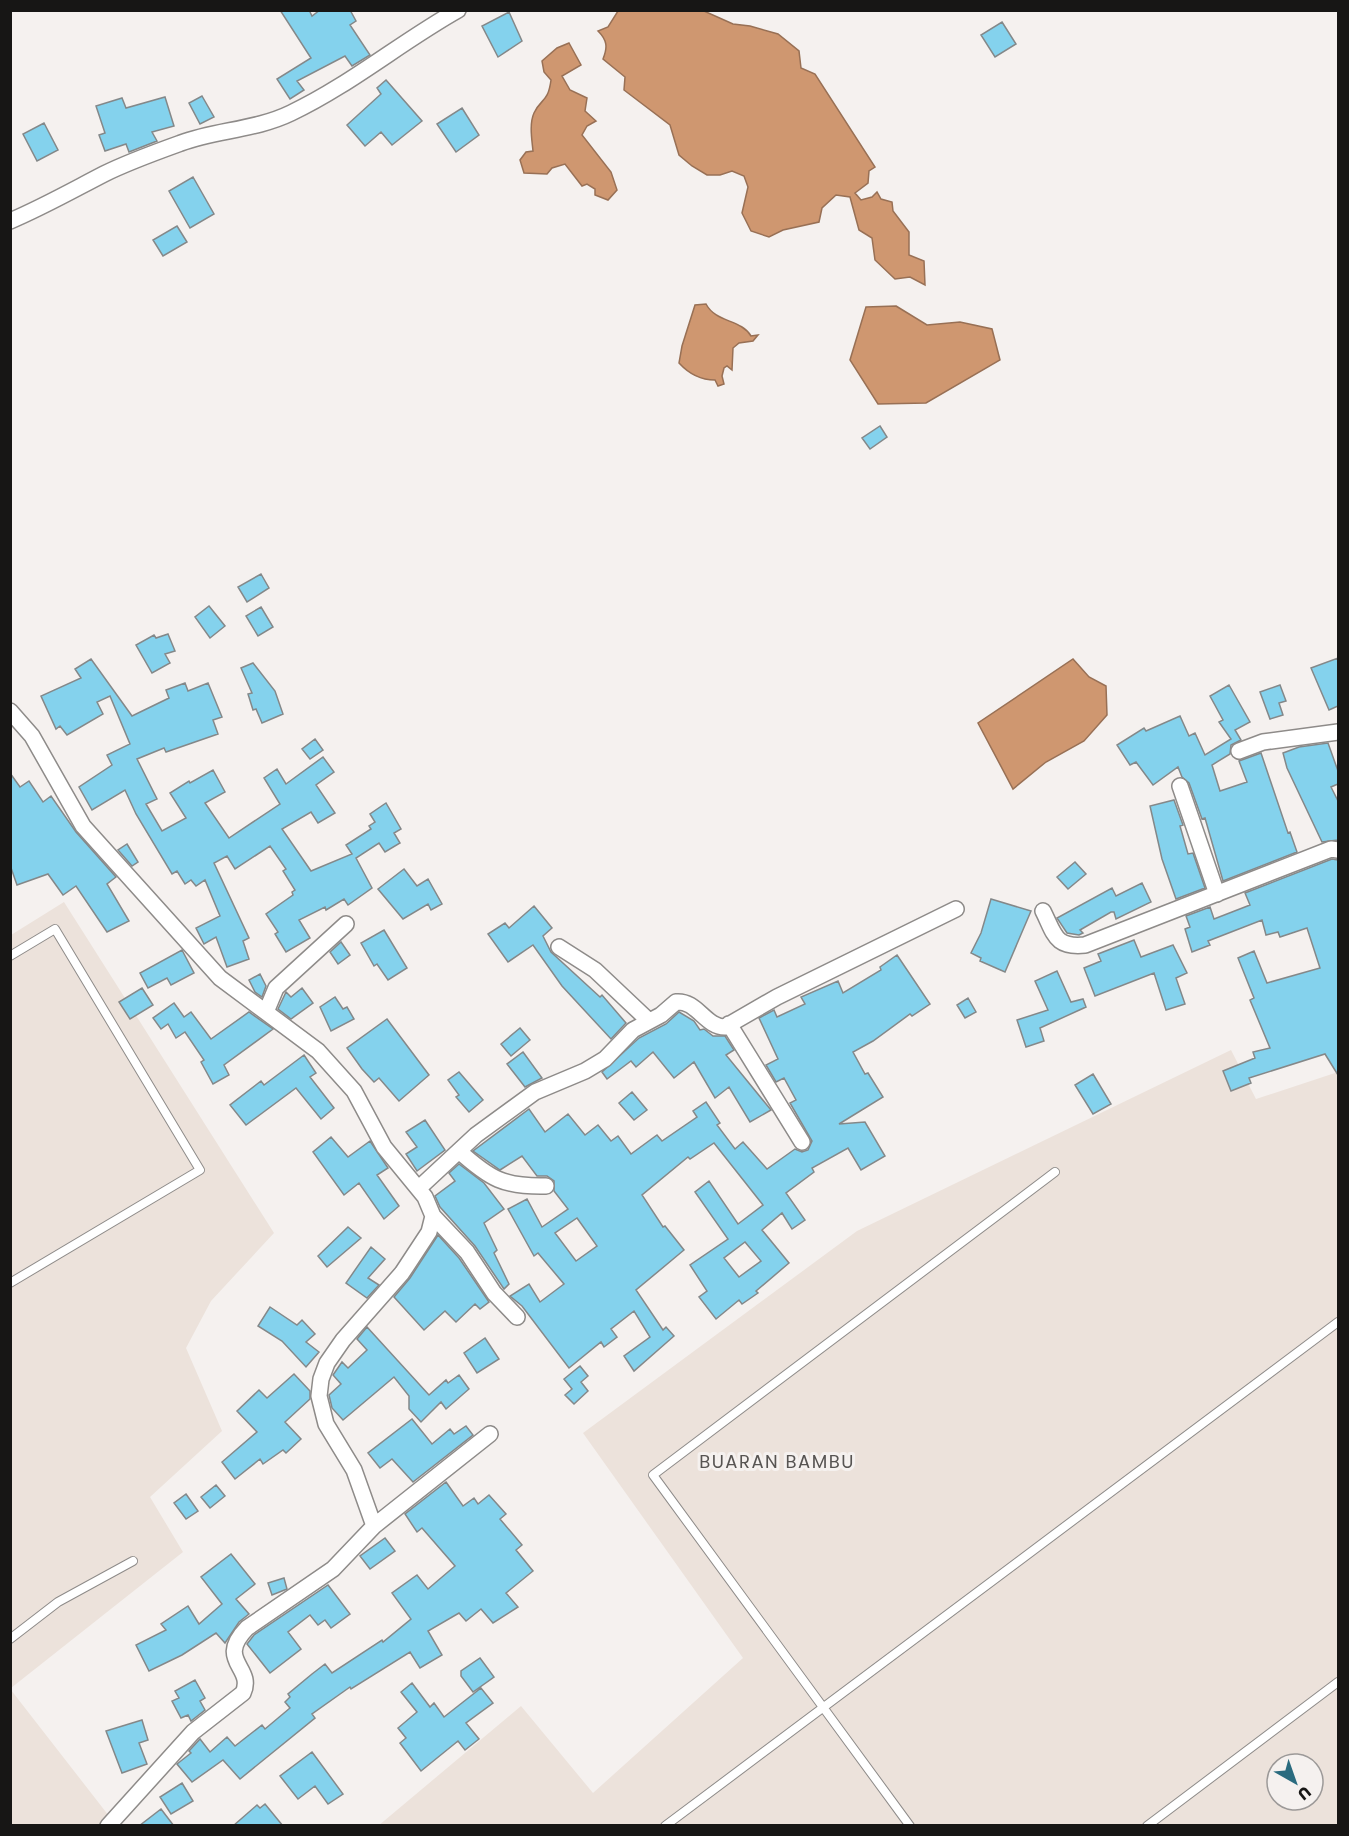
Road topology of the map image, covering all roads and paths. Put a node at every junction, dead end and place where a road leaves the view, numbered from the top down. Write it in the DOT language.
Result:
graph roads {
  1 [pos="458,10"];
  2 [pos="10,221"];
  3 [pos="10,711"];
  4 [pos="1338,732"];
  5 [pos="1239,751"];
  6 [pos="1180,786"];
  7 [pos="1338,850"];
  8 [pos="1217,894"];
  9 [pos="956,909"];
  10 [pos="1043,911"];
  11 [pos="346,924"];
  12 [pos="559,947"];
  13 [pos="10,956"];
  14 [pos="266,1012"];
  15 [pos="649,1021"];
  16 [pos="729,1024"];
  17 [pos="802,1142"];
  18 [pos="459,1150"];
  19 [pos="1055,1172"];
  20 [pos="546,1186"];
  21 [pos="418,1188"];
  22 [pos="433,1216"];
  23 [pos="10,1283"];
  24 [pos="517,1317"];
  25 [pos="1338,1322"];
  26 [pos="490,1434"];
  27 [pos="374,1526"];
  28 [pos="133,1561"];
  29 [pos="10,1639"];
  30 [pos="1338,1682"];
  31 [pos="822,1708"];
  32 [pos="108,1826"];
  33 [pos="665,1826"];
  34 [pos="910,1826"];
  35 [pos="1147,1826"];
  1 -- 2 [label="street"];
  3 -- 14 [label="street"];
  4 -- 5 [label="street"];
  6 -- 8 [label="street"];
  7 -- 8 [label="street"];
  8 -- 10 [label="street"];
  9 -- 16 [label="street"];
  11 -- 14 [label="street"];
  12 -- 15 [label="street"];
  13 -- 23 [label="lane"];
  14 -- 21 [label="street"];
  15 -- 16 [label="street"];
  15 -- 18 [label="street"];
  16 -- 17 [label="street"];
  18 -- 20 [label="street"];
  18 -- 21 [label="street"];
  19 -- 31 [label="lane"];
  21 -- 22 [label="street"];
  22 -- 24 [label="street"];
  22 -- 27 [label="street"];
  25 -- 31 [label="lane"];
  26 -- 27 [label="street"];
  27 -- 32 [label="street"];
  28 -- 29 [label="lane"];
  30 -- 35 [label="lane"];
  31 -- 33 [label="lane"];
  31 -- 34 [label="lane"];
}
